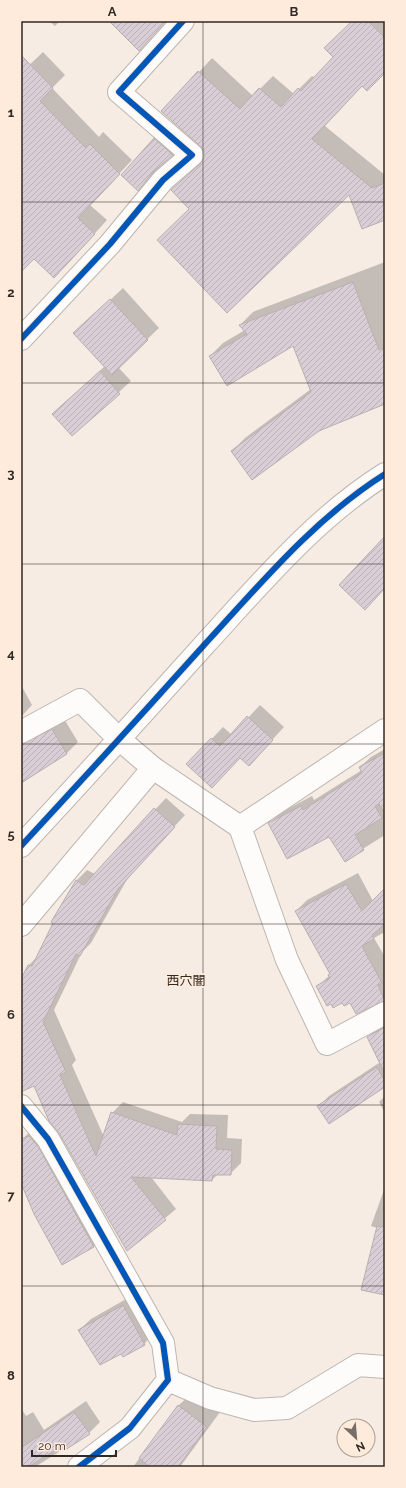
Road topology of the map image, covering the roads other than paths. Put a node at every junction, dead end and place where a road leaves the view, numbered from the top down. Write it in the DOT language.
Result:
graph roads {
  1 [pos="183,21"];
  2 [pos="21,339"];
  3 [pos="385,474"];
  4 [pos="385,730"];
  5 [pos="21,732"];
  6 [pos="119,739"];
  7 [pos="152,768"];
  8 [pos="240,828"];
  9 [pos="21,846"];
  10 [pos="21,925"];
  11 [pos="385,1013"];
  12 [pos="21,1106"];
  13 [pos="385,1367"];
  14 [pos="168,1380"];
  15 [pos="79,1467"];
  1 -- 2 [label="street"];
  3 -- 6 [label="street"];
  4 -- 8 [label="street"];
  5 -- 6 [label="street"];
  6 -- 7 [label="street"];
  6 -- 9 [label="street"];
  7 -- 8 [label="street"];
  7 -- 10 [label="street"];
  8 -- 11 [label="street"];
  12 -- 14 [label="street"];
  13 -- 14 [label="street"];
  14 -- 15 [label="street"];
}
